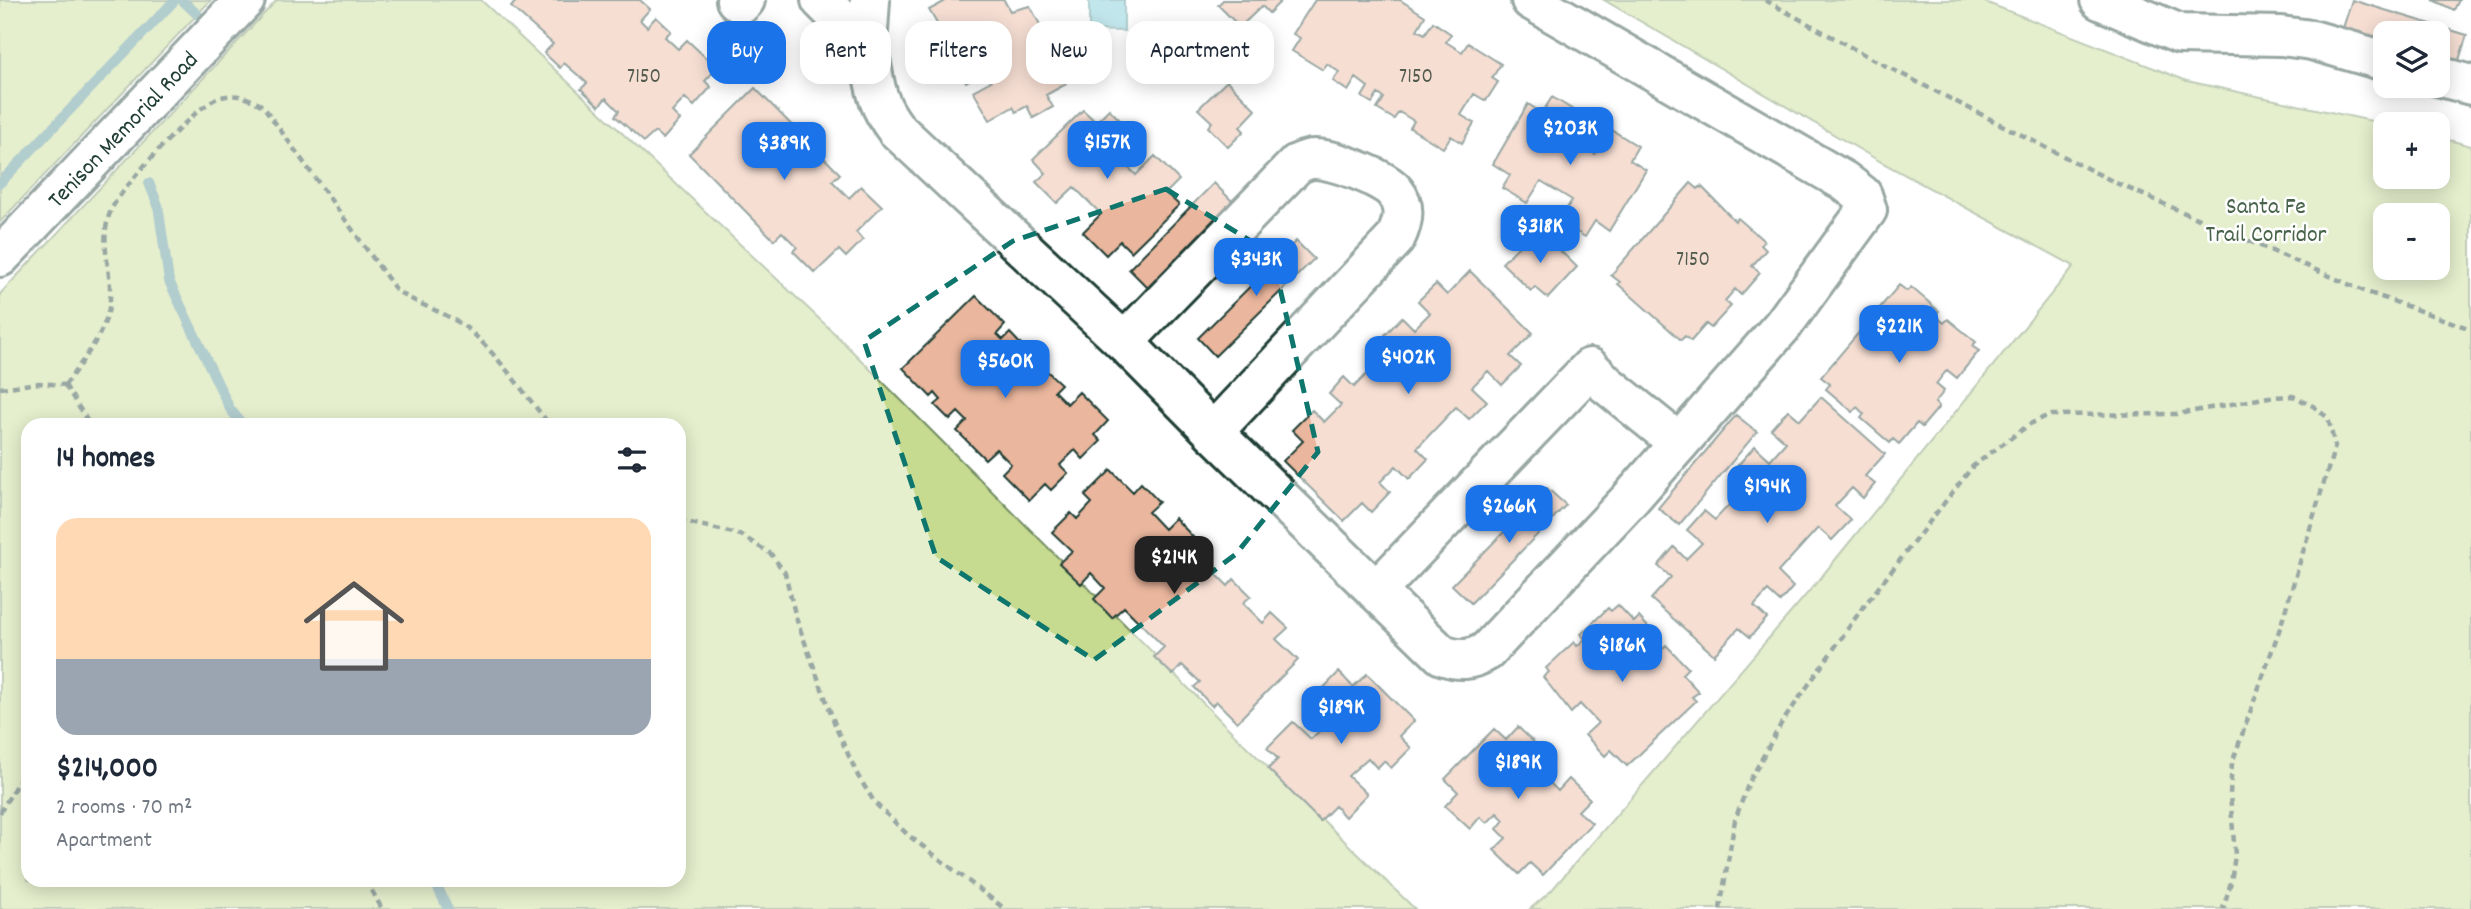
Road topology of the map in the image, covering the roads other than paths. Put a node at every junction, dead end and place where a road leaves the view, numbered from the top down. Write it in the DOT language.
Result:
graph roads {
  1 [pos="245,0"];
  2 [pos="736,0"];
  3 [pos="745,0"];
  4 [pos="821,0"];
  5 [pos="870,0"];
  6 [pos="1531,0"];
  7 [pos="2100,0"];
  8 [pos="842,21"];
  9 [pos="869,21"];
  10 [pos="2373,58"];
  11 [pos="2450,79"];
  12 [pos="874,84"];
  13 [pos="2471,85"];
  14 [pos="0,257"];
  15 [pos="1124,342"];
  16 [pos="1213,432"];
  17 [pos="1679,443"];
  18 [pos="1376,591"];
  1 -- 14 [label="street, Tenison Memorial Road"];
  2 -- 3 [label="street"];
  4 -- 8 [label="street"];
  5 -- 9 [label="street"];
  6 -- 17 [label="street"];
  7 -- 10 [label="street"];
  11 -- 13 [label="street"];
  12 -- 15 [label="street"];
  15 -- 16 [label="street"];
  15 -- 16 [label="street"];
  16 -- 18 [label="street"];
  17 -- 18 [label="street"];
  17 -- 18 [label="street"];
}
